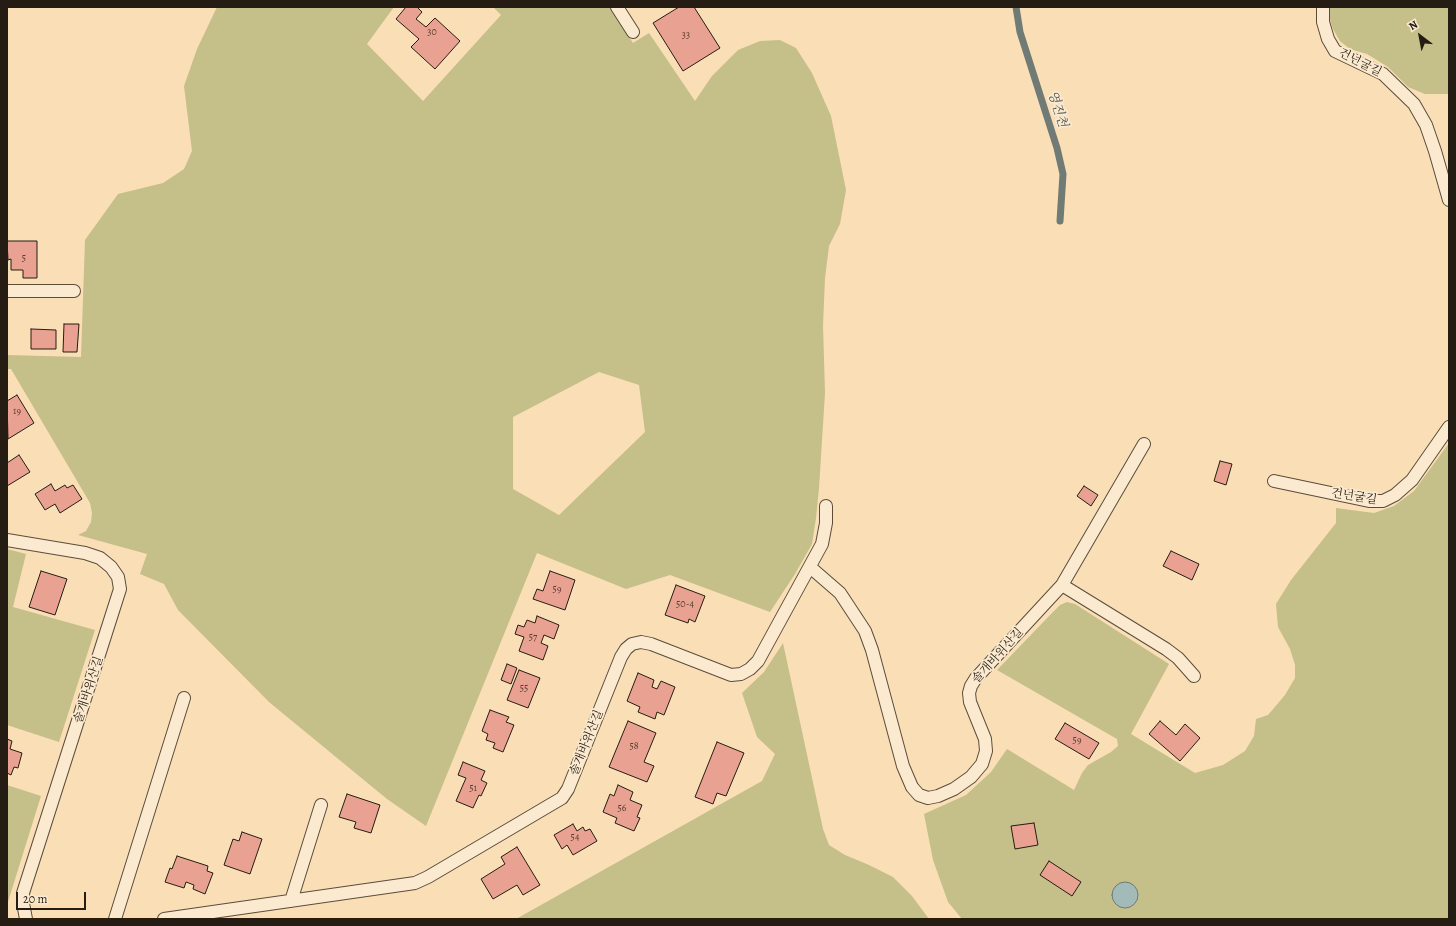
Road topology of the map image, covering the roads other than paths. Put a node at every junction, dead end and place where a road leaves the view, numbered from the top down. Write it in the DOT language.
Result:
graph roads {
  1 [pos="618,7"];
  2 [pos="1323,7"];
  3 [pos="633,32"];
  4 [pos="1449,200"];
  5 [pos="7,291"];
  6 [pos="74,291"];
  7 [pos="1449,428"];
  8 [pos="1144,444"];
  9 [pos="1274,481"];
  10 [pos="826,506"];
  11 [pos="7,540"];
  12 [pos="810,567"];
  13 [pos="1062,585"];
  14 [pos="1194,676"];
  15 [pos="184,698"];
  16 [pos="321,805"];
  17 [pos="291,901"];
  18 [pos="26,919"];
  19 [pos="115,919"];
  20 [pos="164,919"];
  1 -- 3 [label="lane"];
  2 -- 4 [label="lane, 건넌굴길"];
  5 -- 6 [label="lane"];
  7 -- 9 [label="lane, 건넌굴길"];
  8 -- 13 [label="lane, 솔개바위산길"];
  10 -- 12 [label="lane, 솔개바위산길"];
  11 -- 18 [label="lane, 솔개바위산길"];
  12 -- 13 [label="lane, 솔개바위산길"];
  12 -- 17 [label="lane, 솔개바위산길"];
  13 -- 14 [label="lane"];
  15 -- 19 [label="lane"];
  16 -- 17 [label="lane"];
  17 -- 20 [label="lane, 솔개바위산길"];
}
